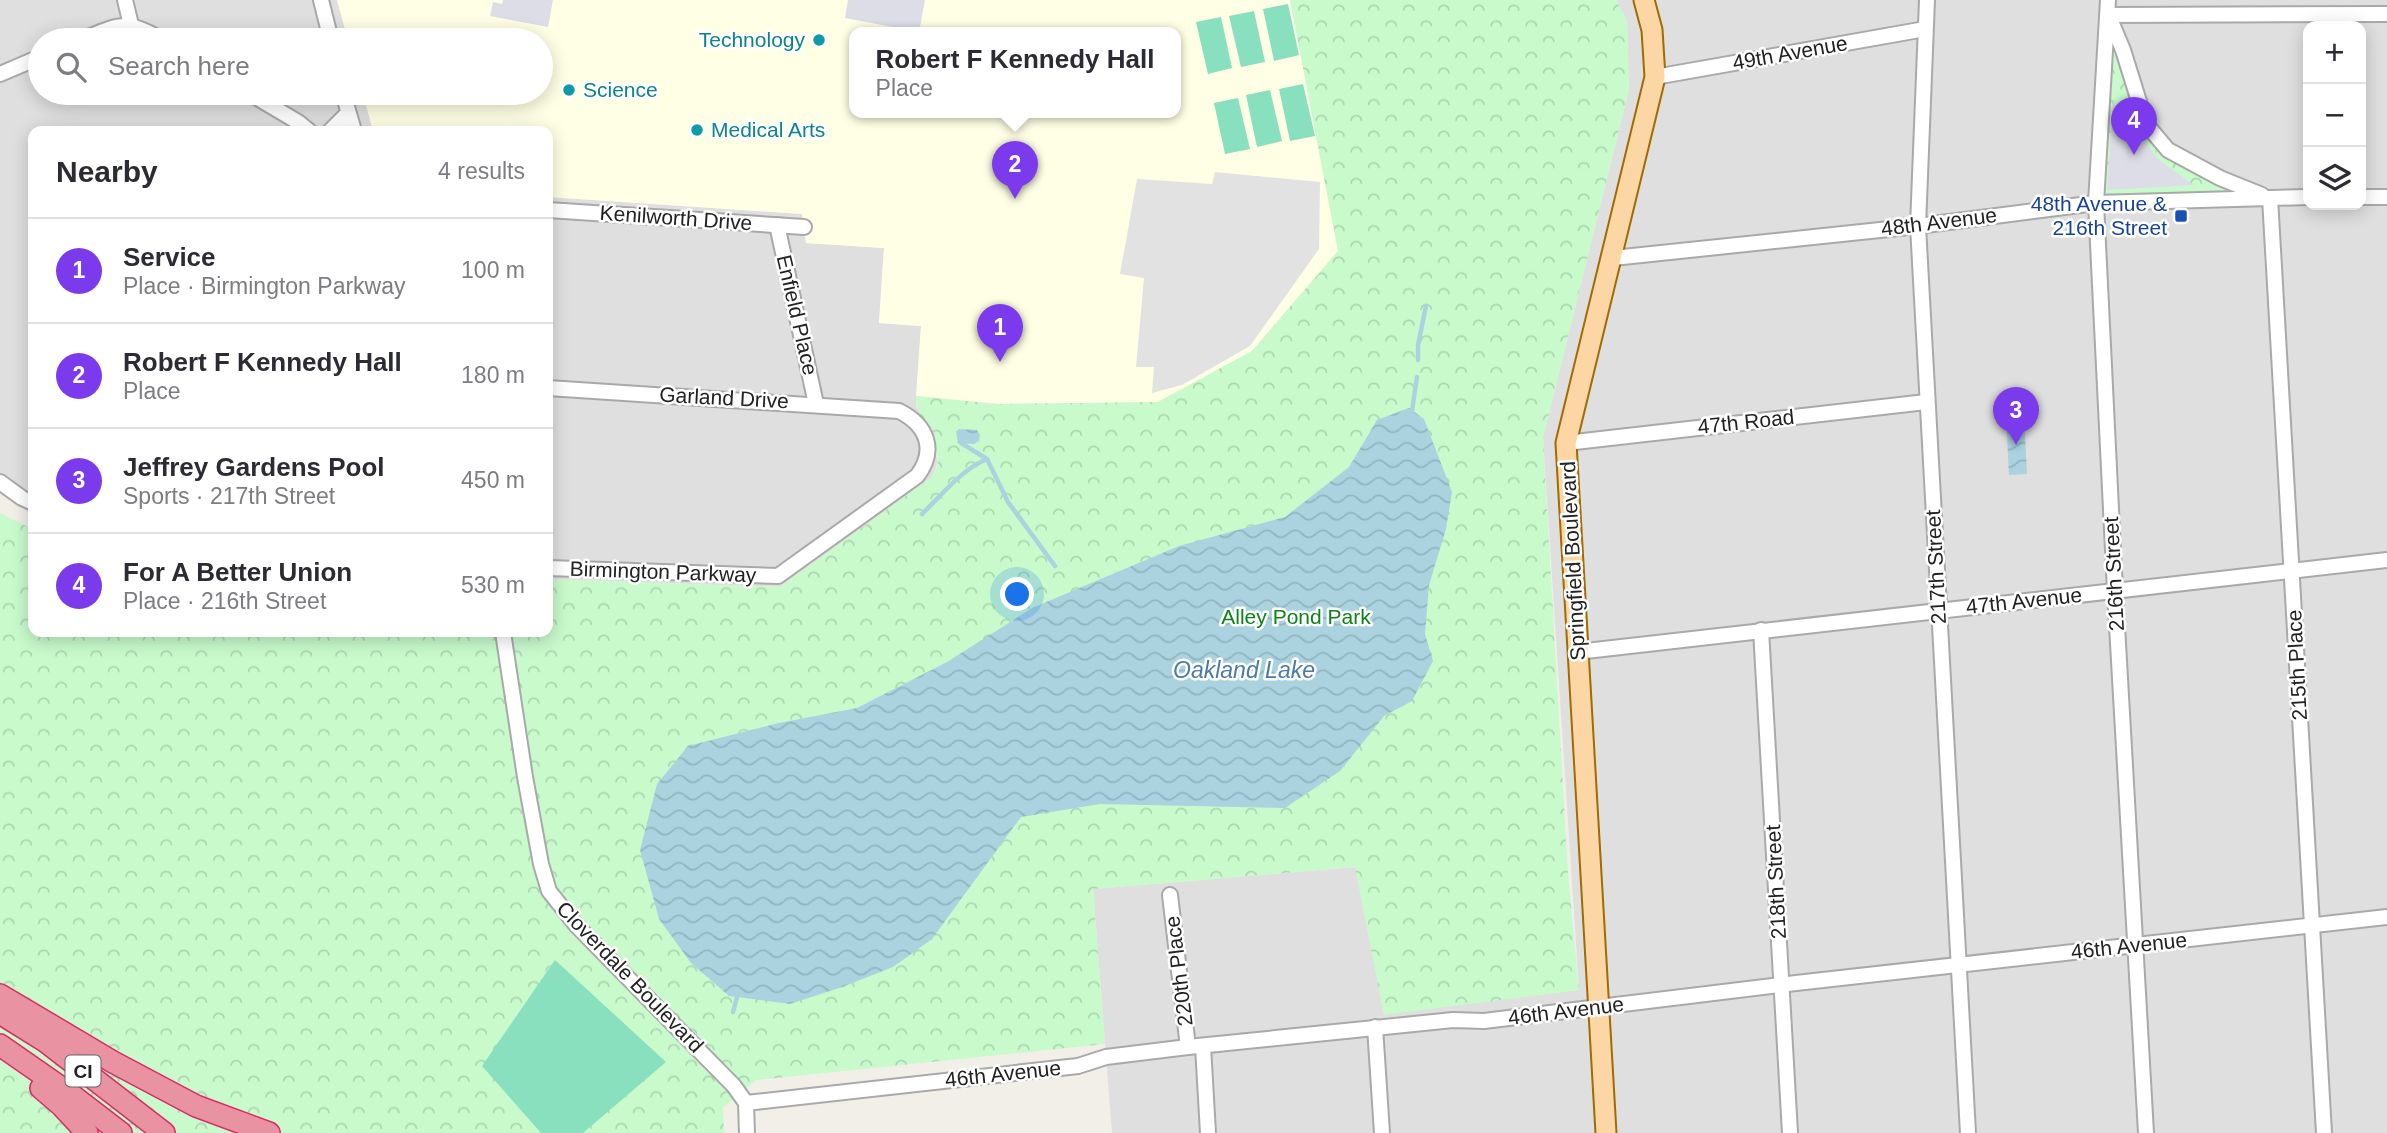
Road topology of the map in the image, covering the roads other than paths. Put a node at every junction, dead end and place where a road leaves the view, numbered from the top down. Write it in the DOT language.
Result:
graph roads {
  1 [pos="125,0"];
  2 [pos="321,0"];
  3 [pos="1644,0"];
  4 [pos="1927,0"];
  5 [pos="2108,7"];
  6 [pos="2387,13"];
  7 [pos="131,25"];
  8 [pos="109,28"];
  9 [pos="137,28"];
  10 [pos="328,28"];
  11 [pos="1926,29"];
  12 [pos="28,62"];
  13 [pos="0,74"];
  14 [pos="1655,77"];
  15 [pos="269,105"];
  16 [pos="346,105"];
  17 [pos="348,113"];
  18 [pos="303,126"];
  19 [pos="335,126"];
  20 [pos="352,126"];
  21 [pos="2303,197"];
  22 [pos="2366,197"];
  23 [pos="2387,197"];
  24 [pos="2270,198"];
  25 [pos="2096,203"];
  26 [pos="553,210"];
  27 [pos="777,225"];
  28 [pos="1918,226"];
  29 [pos="804,227"];
  30 [pos="1613,258"];
  31 [pos="553,388"];
  32 [pos="1926,402"];
  33 [pos="817,404"];
  34 [pos="899,411"];
  35 [pos="1566,443"];
  36 [pos="0,482"];
  37 [pos="28,501"];
  38 [pos="2387,560"];
  39 [pos="553,568"];
  40 [pos="2291,571"];
  41 [pos="2115,591"];
  42 [pos="1938,610"];
  43 [pos="1761,631"];
  44 [pos="504,637"];
  45 [pos="1577,652"];
  46 [pos="1170,895"];
  47 [pos="2387,917"];
  48 [pos="2312,926"];
  49 [pos="2135,945"];
  50 [pos="1958,965"];
  51 [pos="1782,985"];
  52 [pos="0,995"];
  53 [pos="1597,1007"];
  54 [pos="0,1013"];
  55 [pos="1375,1027"];
  56 [pos="0,1045"];
  57 [pos="1195,1046"];
  58 [pos="0,1052"];
  59 [pos="746,1103"];
  60 [pos="87,1133"];
  61 [pos="121,1133"];
  62 [pos="164,1133"];
  63 [pos="269,1133"];
  64 [pos="747,1133"];
  65 [pos="1208,1133"];
  66 [pos="1382,1133"];
  67 [pos="1606,1133"];
  68 [pos="1790,1133"];
  69 [pos="1968,1133"];
  70 [pos="2146,1133"];
  71 [pos="2324,1133"];
  1 -- 7 [label="street"];
  2 -- 10 [label="street"];
  3 -- 14 [label="main road, Springfield Boulevard"];
  4 -- 11 [label="street, 217th Street"];
  5 -- 6 [label="street"];
  5 -- 24 [label="street"];
  5 -- 25 [label="street, 216th Street"];
  7 -- 8 [label="street"];
  7 -- 9 [label="street"];
  11 -- 14 [label="street, 49th Avenue"];
  11 -- 28 [label="street, 217th Street"];
  12 -- 13 [label="street"];
  14 -- 30 [label="main road, Springfield Boulevard"];
  15 -- 18 [label="street"];
  16 -- 17 [label="street"];
  17 -- 19 [label="street"];
  17 -- 20 [label="street"];
  21 -- 24 [label="street, 48th Avenue"];
  22 -- 23 [label="street"];
  24 -- 25 [label="street, 48th Avenue"];
  24 -- 40 [label="street, 215th Place"];
  25 -- 28 [label="street, 48th Avenue"];
  25 -- 41 [label="street, 216th Street"];
  26 -- 27 [label="street, Kenilworth Drive"];
  27 -- 29 [label="street, Kenilworth Drive"];
  27 -- 33 [label="street, Enfield Place"];
  28 -- 30 [label="street, 48th Avenue"];
  28 -- 32 [label="street, 217th Street"];
  30 -- 35 [label="main road, Springfield Boulevard"];
  31 -- 33 [label="street, Garland Drive"];
  32 -- 35 [label="street, 47th Road"];
  32 -- 42 [label="street, 217th Street"];
  33 -- 34 [label="street, Garland Drive"];
  34 -- 39 [label="street, Birmington Parkway"];
  35 -- 45 [label="main road, Springfield Boulevard"];
  36 -- 37 [label="street"];
  38 -- 40 [label="street, 47th Avenue"];
  40 -- 41 [label="street, 47th Avenue"];
  40 -- 48 [label="street, 215th Place"];
  41 -- 42 [label="street, 47th Avenue"];
  41 -- 49 [label="street, 216th Street"];
  42 -- 43 [label="street, 47th Avenue"];
  42 -- 50 [label="street, 217th Street"];
  43 -- 45 [label="street, 47th Avenue"];
  43 -- 51 [label="street, 218th Street"];
  44 -- 59 [label="street, Cloverdale Boulevard"];
  45 -- 53 [label="main road, Springfield Boulevard"];
  46 -- 57 [label="street, 220th Place"];
  47 -- 48 [label="street, 46th Avenue"];
  48 -- 49 [label="street, 46th Avenue"];
  48 -- 71 [label="street, 215th Place"];
  49 -- 50 [label="street, 46th Avenue"];
  49 -- 70 [label="street, 216th Street"];
  50 -- 51 [label="street, 46th Avenue"];
  50 -- 69 [label="street, 217th Street"];
  51 -- 53 [label="street, 46th Avenue"];
  51 -- 68 [label="street, 218th Street"];
  52 -- 63 [label="highway"];
  53 -- 55 [label="street, 46th Avenue"];
  53 -- 67 [label="main road, Springfield Boulevard"];
  54 -- 62 [label="highway, CI"];
  55 -- 57 [label="street, 46th Avenue"];
  55 -- 66 [label="street"];
  56 -- 61 [label="highway, CI"];
  57 -- 59 [label="street, 46th Avenue"];
  57 -- 65 [label="street, 220th Place"];
  58 -- 60 [label="highway"];
  59 -- 64 [label="street"];
}
